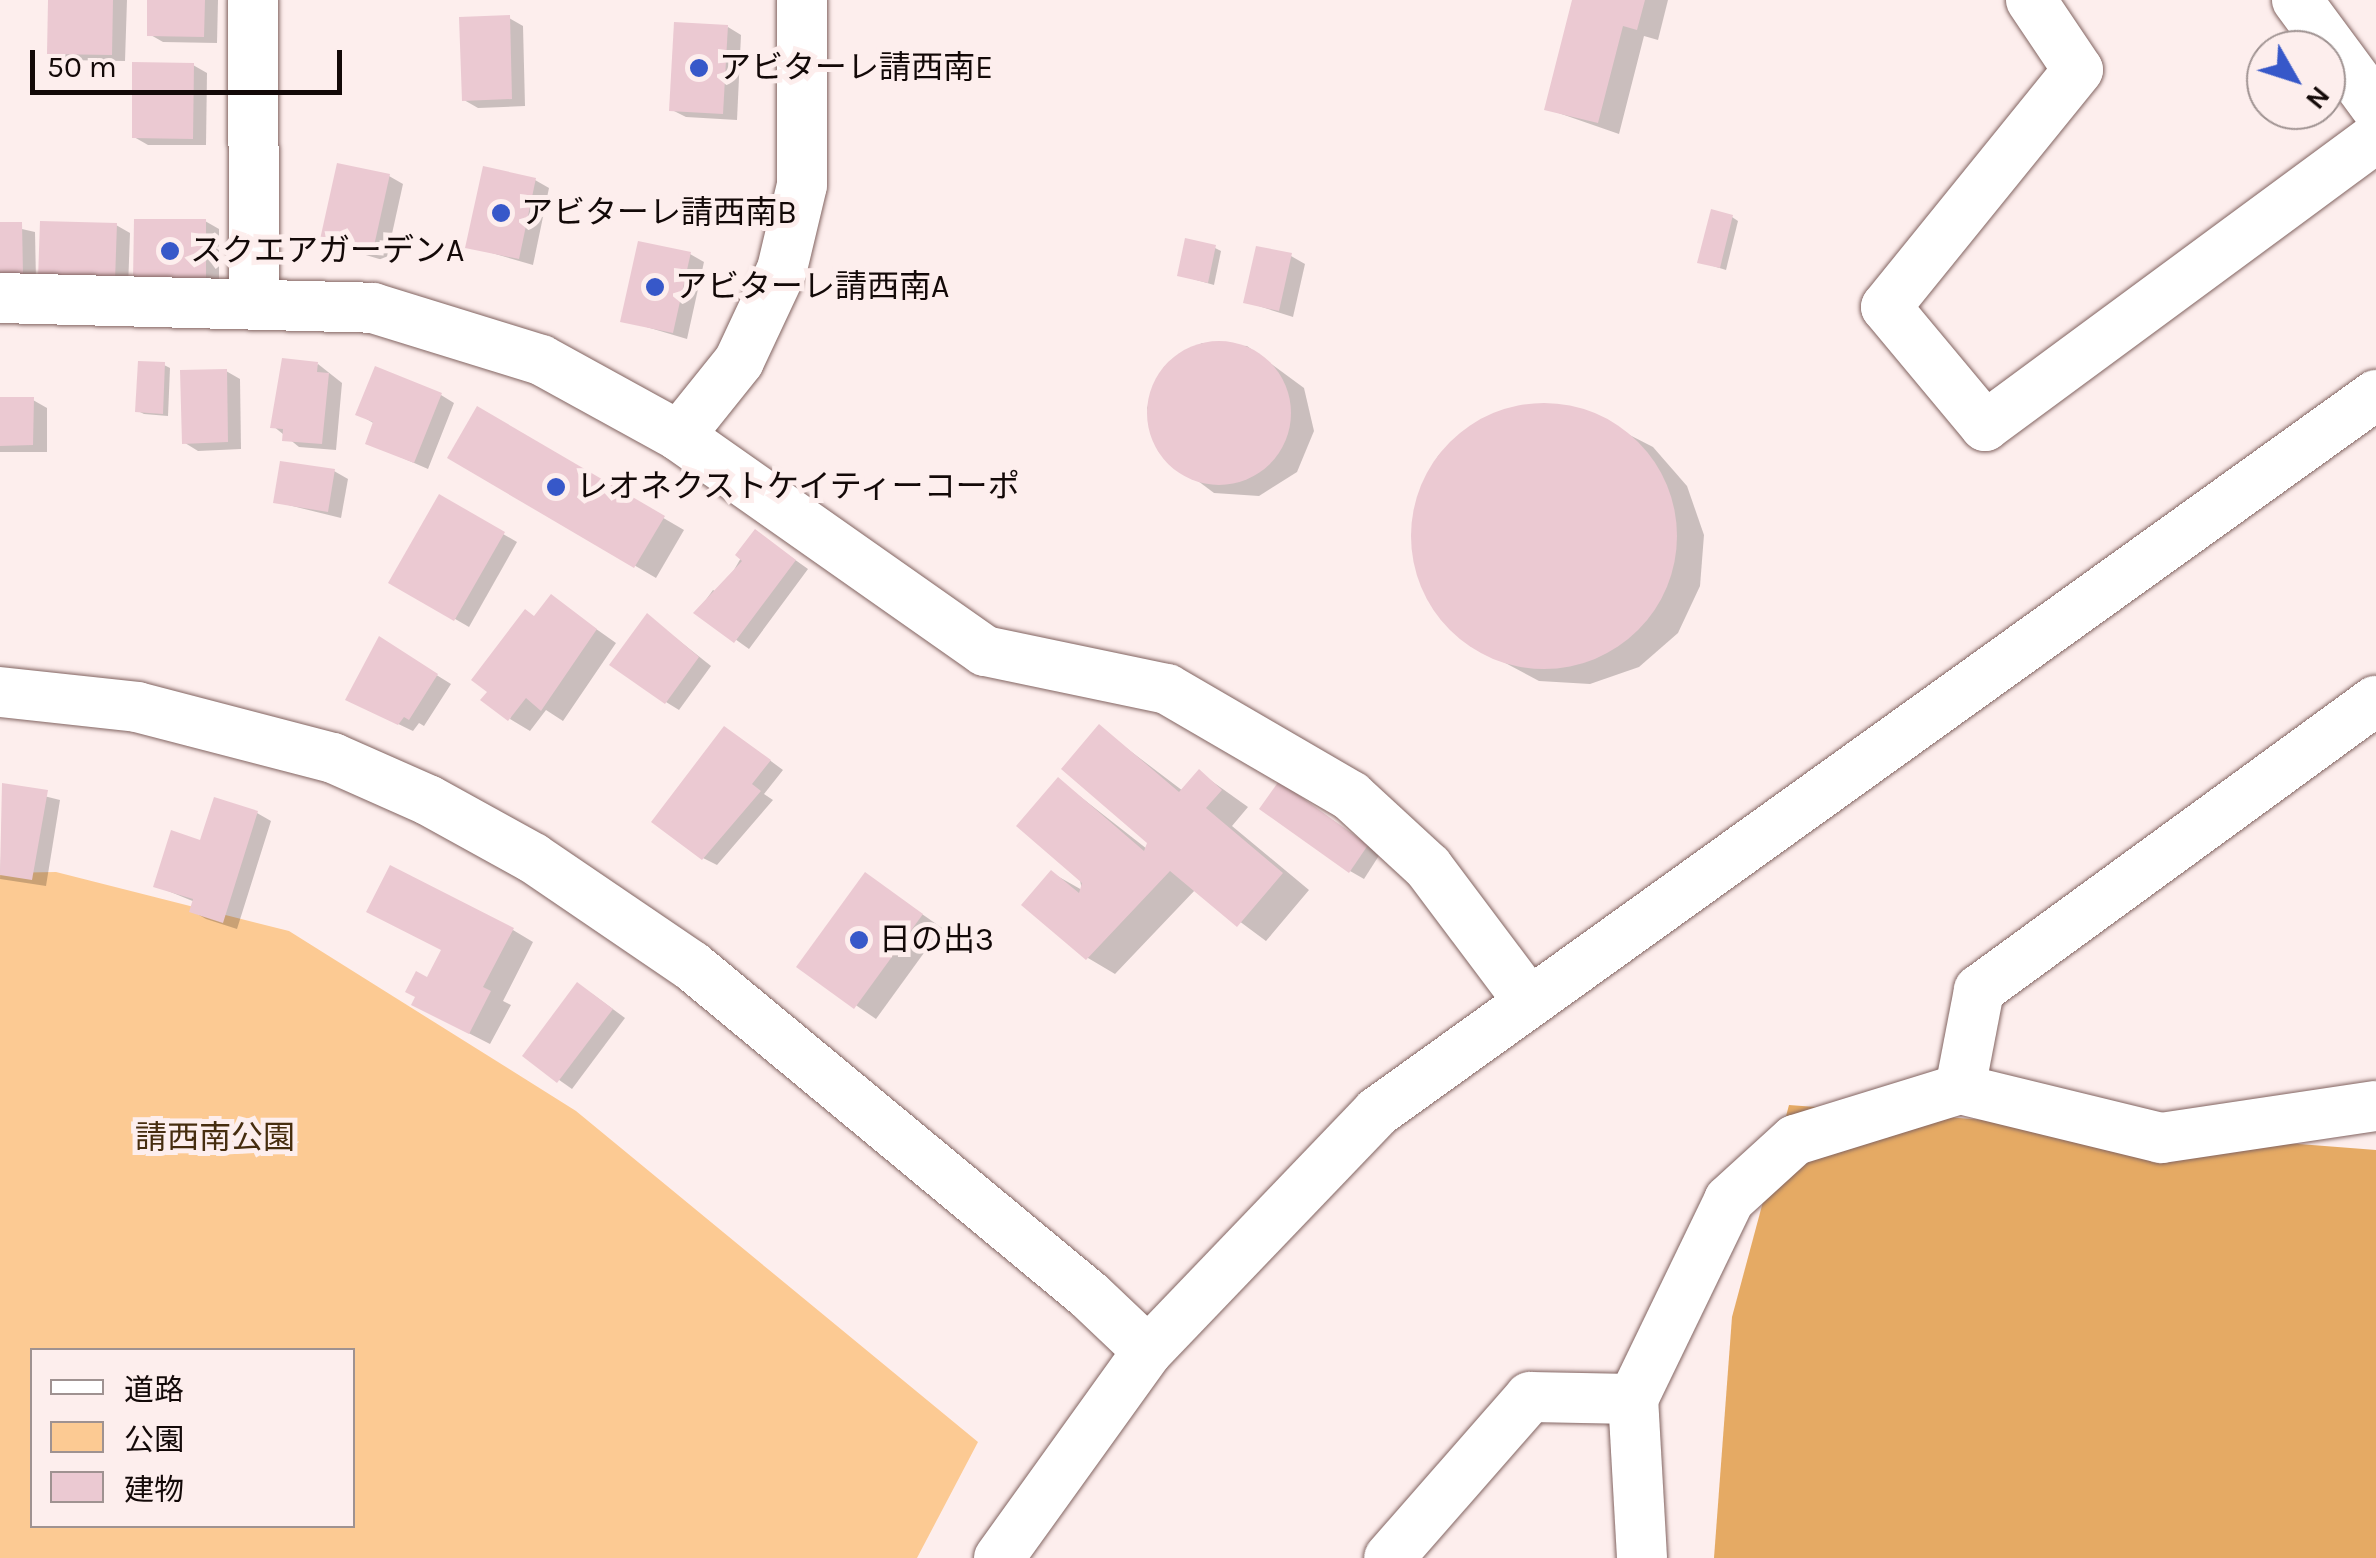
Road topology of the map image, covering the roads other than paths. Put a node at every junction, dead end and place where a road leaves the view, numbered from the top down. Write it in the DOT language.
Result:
graph roads {
  1 [pos="253,0"];
  2 [pos="802,0"];
  3 [pos="2031,0"];
  4 [pos="2297,0"];
  5 [pos="2376,107"];
  6 [pos="2376,138"];
  7 [pos="0,298"];
  8 [pos="254,300"];
  9 [pos="2376,395"];
  10 [pos="679,436"];
  11 [pos="0,692"];
  12 [pos="2376,701"];
  13 [pos="1527,999"];
  14 [pos="1960,1090"];
  15 [pos="2376,1106"];
  16 [pos="1148,1351"];
  17 [pos="1633,1399"];
  18 [pos="999,1558"];
  19 [pos="1389,1558"];
  20 [pos="1642,1558"];
  1 -- 8 [label="street"];
  2 -- 10 [label="street"];
  3 -- 6 [label="street"];
  4 -- 5 [label="street"];
  7 -- 8 [label="street"];
  8 -- 10 [label="street"];
  9 -- 13 [label="street"];
  10 -- 13 [label="street"];
  11 -- 16 [label="street"];
  12 -- 14 [label="street"];
  13 -- 16 [label="street"];
  14 -- 15 [label="street"];
  14 -- 17 [label="street"];
  16 -- 18 [label="street"];
  17 -- 19 [label="street"];
  17 -- 20 [label="street"];
}
